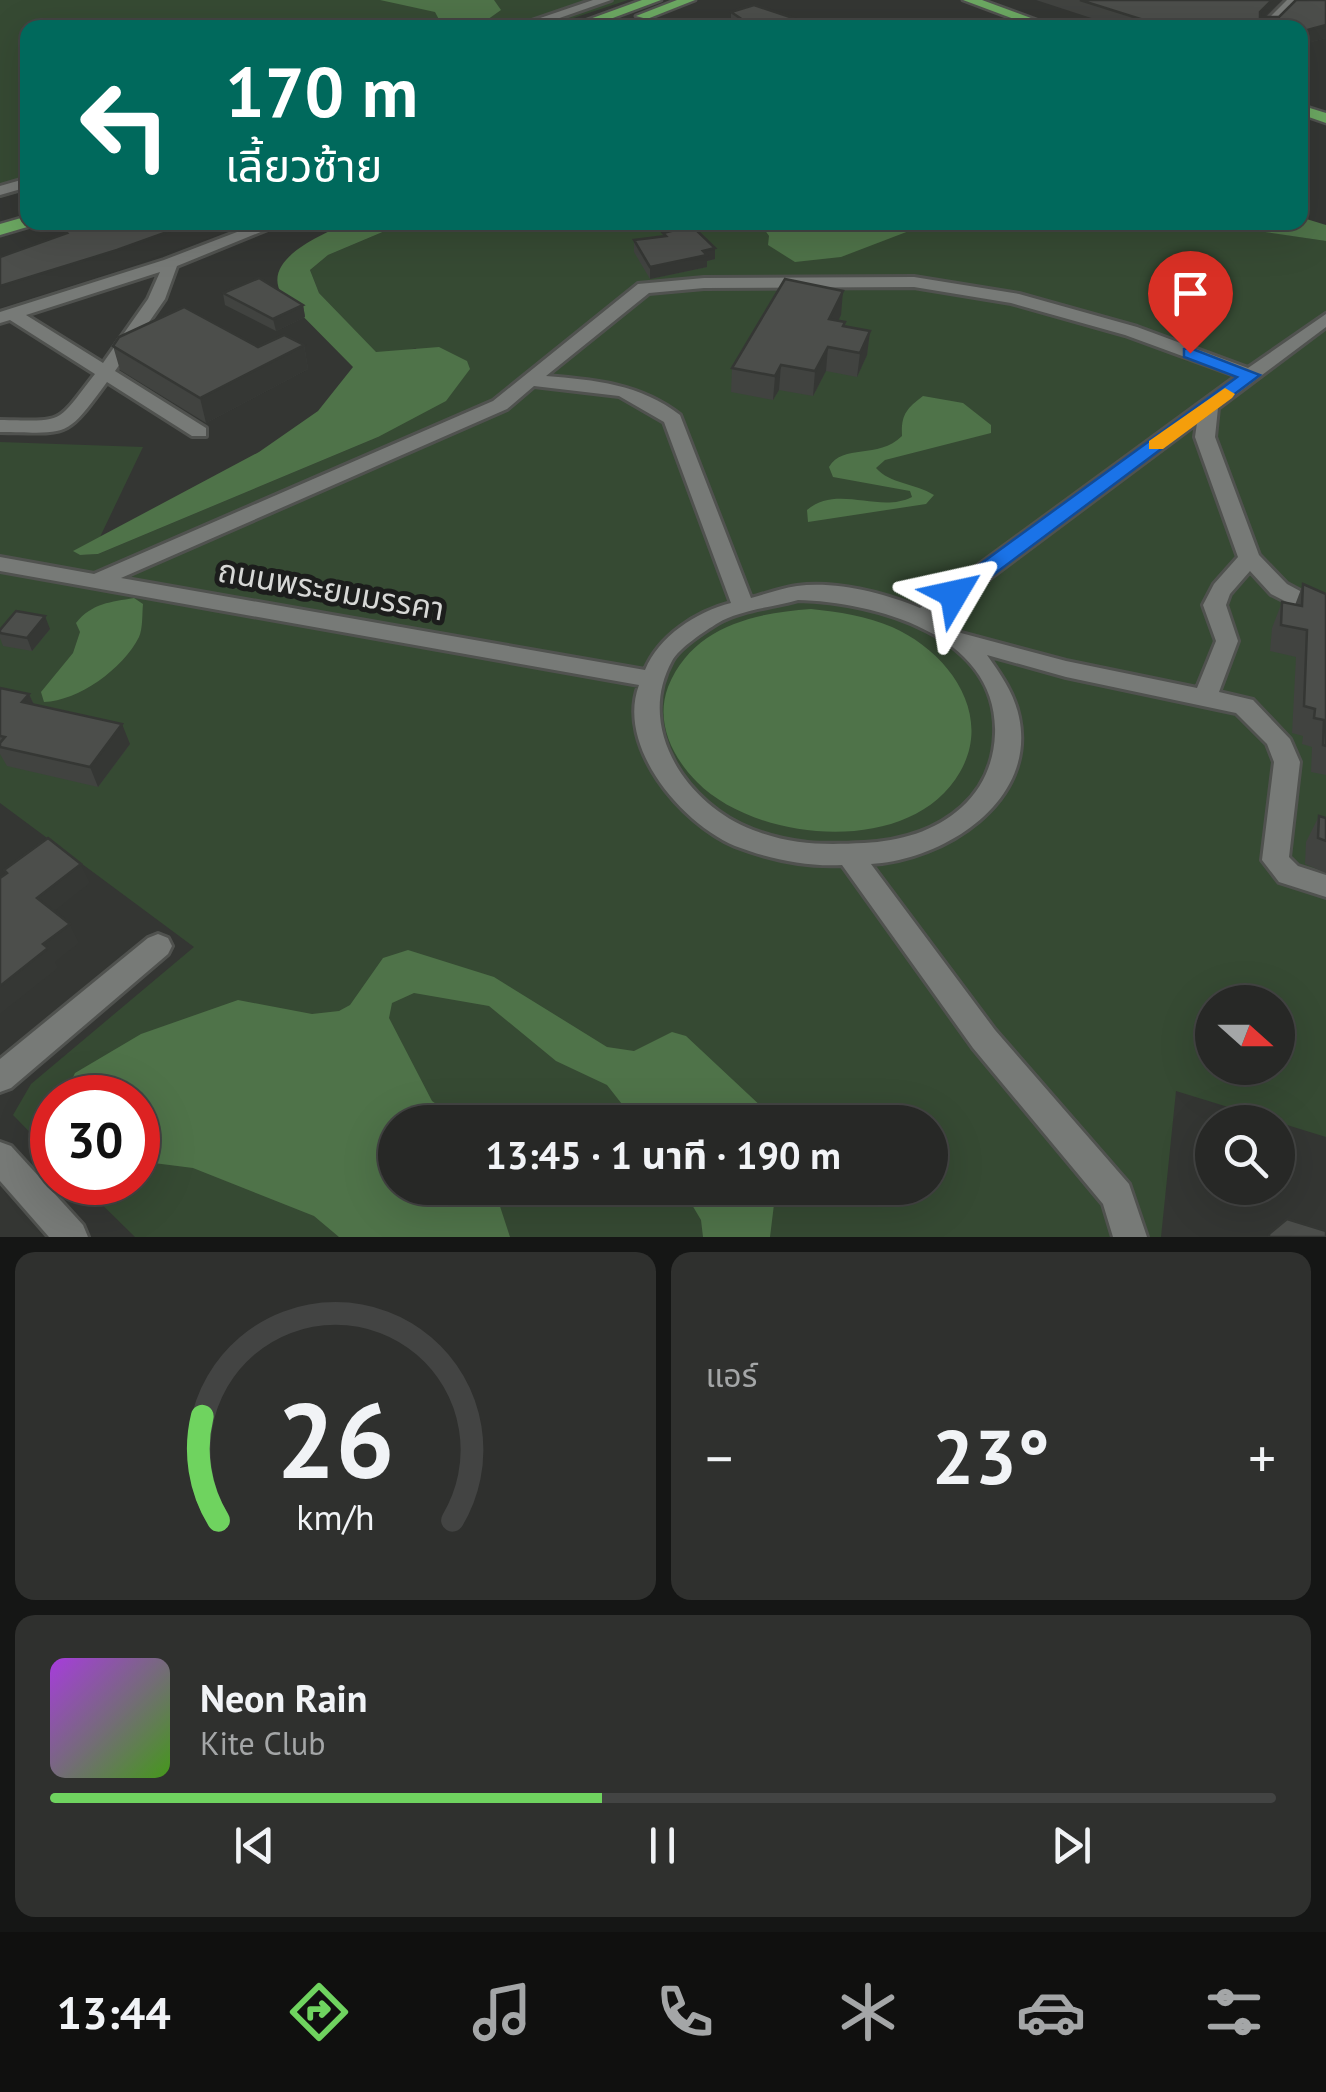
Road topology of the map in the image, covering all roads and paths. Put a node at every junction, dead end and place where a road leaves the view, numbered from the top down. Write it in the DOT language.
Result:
graph roads {
  1 [pos="605,0"];
  2 [pos="655,0"];
  3 [pos="689,0"];
  4 [pos="969,0"];
  5 [pos="1294,0"];
  6 [pos="542,20"];
  7 [pos="595,20"];
  8 [pos="630,20"];
  9 [pos="1028,20"];
  10 [pos="1273,20"];
  11 [pos="257,230"];
  12 [pos="170,263"];
  13 [pos="7,316"];
  14 [pos="1326,320"];
  15 [pos="104,372"];
  16 [pos="1250,375"];
  17 [pos="534,381"];
  18 [pos="1210,406"];
  19 [pos="0,426"];
  20 [pos="198,432"];
  21 [pos="1248,558"];
  22 [pos="0,564"];
  23 [pos="96,581"];
  24 [pos="742,603"];
  25 [pos="1326,616"];
  26 [pos="922,618"];
  27 [pos="957,640"];
  28 [pos="650,680"];
  29 [pos="1206,696"];
  30 [pos="850,857"];
  31 [pos="1326,886"];
  32 [pos="158,946"];
  33 [pos="0,1078"];
  34 [pos="0,1157"];
  35 [pos="71,1237"];
  36 [pos="1130,1237"];
  1 -- 6 [label="street"];
  2 -- 7 [label="main road"];
  3 -- 8 [label="main road"];
  4 -- 9 [label="main road"];
  5 -- 10 [label="street"];
  11 -- 12 [label="street"];
  12 -- 13 [label="street"];
  12 -- 15 [label="street"];
  13 -- 15 [label="street"];
  14 -- 16 [label="street"];
  15 -- 19 [label="street"];
  15 -- 20 [label="street"];
  16 -- 17 [label="street"];
  16 -- 18 [label="street"];
  17 -- 23 [label="street"];
  17 -- 24 [label="street"];
  18 -- 21 [label="street"];
  18 -- 26 [label="street"];
  21 -- 25 [label="street"];
  21 -- 29 [label="street"];
  22 -- 23 [label="street, ถนนพระยมมรรคา"];
  23 -- 28 [label="street, ถนนพระยมมรรคา"];
  24 -- 26 [label="street"];
  24 -- 28 [label="street"];
  26 -- 27 [label="street"];
  27 -- 29 [label="street"];
  27 -- 30 [label="street"];
  28 -- 30 [label="street"];
  29 -- 31 [label="street"];
  30 -- 36 [label="street"];
  32 -- 33 [label="street"];
  34 -- 35 [label="street"];
}
